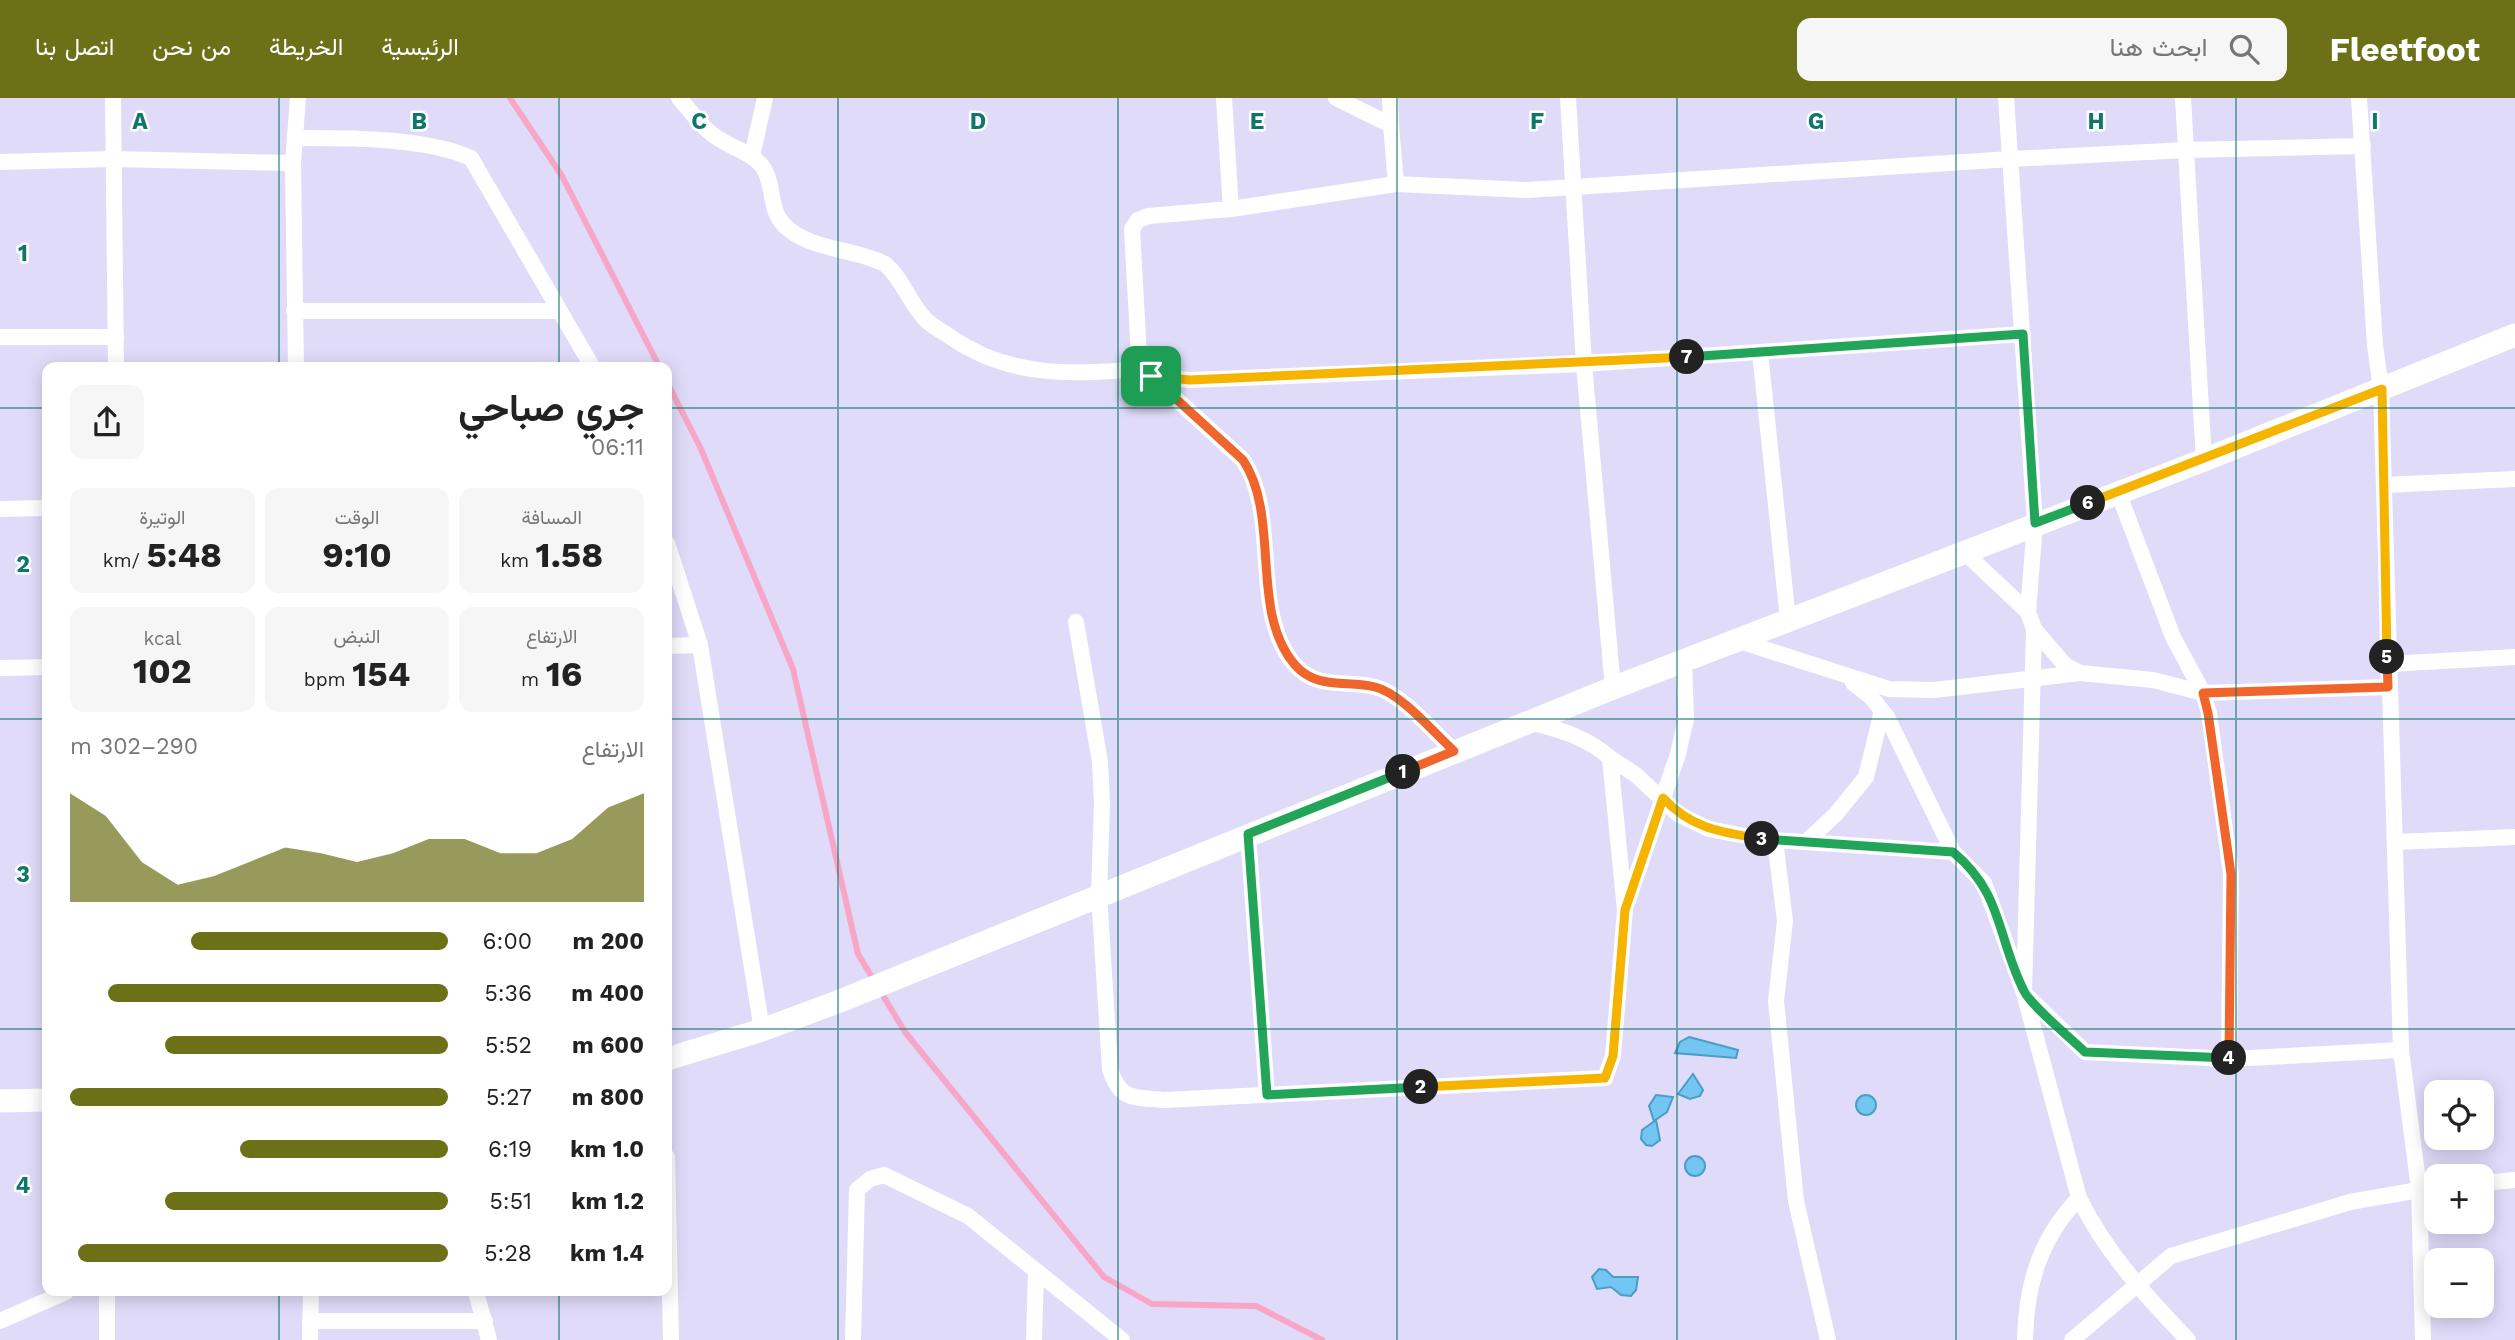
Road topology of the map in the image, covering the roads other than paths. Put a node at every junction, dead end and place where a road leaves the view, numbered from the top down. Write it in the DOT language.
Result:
graph roads {
  1 [pos="113,98"];
  2 [pos="298,98"];
  3 [pos="679,98"];
  4 [pos="765,98"];
  5 [pos="1224,98"];
  6 [pos="1336,98"];
  7 [pos="1390,98"];
  8 [pos="1568,98"];
  9 [pos="2006,98"];
  10 [pos="2183,98"];
  11 [pos="2359,98"];
  12 [pos="1391,125"];
  13 [pos="295,138"];
  14 [pos="2362,146"];
  15 [pos="2186,150"];
  16 [pos="752,156"];
  17 [pos="113,159"];
  18 [pos="2011,159"];
  19 [pos="0,162"];
  20 [pos="293,163"];
  21 [pos="1396,184"];
  22 [pos="1572,186"];
  23 [pos="1231,209"];
  24 [pos="295,311"];
  25 [pos="559,311"];
  26 [pos="2023,334"];
  27 [pos="2515,335"];
  28 [pos="0,337"];
  29 [pos="116,337"];
  30 [pos="1760,352"];
  31 [pos="116,362"];
  32 [pos="296,362"];
  33 [pos="589,362"];
  34 [pos="1584,364"];
  35 [pos="1148,372"];
  36 [pos="2382,389"];
  37 [pos="2204,460"];
  38 [pos="2515,479"];
  39 [pos="2384,485"];
  40 [pos="2118,492"];
  41 [pos="42,508"];
  42 [pos="0,509"];
  43 [pos="2035,523"];
  44 [pos="1963,551"];
  45 [pos="672,558"];
  46 [pos="2028,612"];
  47 [pos="1788,620"];
  48 [pos="1076,622"];
  49 [pos="2034,629"];
  50 [pos="1736,640"];
  51 [pos="700,645"];
  52 [pos="672,646"];
  53 [pos="2515,657"];
  54 [pos="1684,660"];
  55 [pos="2388,664"];
  56 [pos="42,667"];
  57 [pos="0,668"];
  58 [pos="2080,673"];
  59 [pos="2032,676"];
  60 [pos="1845,677"];
  61 [pos="2388,687"];
  62 [pos="1613,688"];
  63 [pos="2203,693"];
  64 [pos="1882,712"];
  65 [pos="1529,722"];
  66 [pos="1454,751"];
  67 [pos="1610,758"];
  68 [pos="1663,798"];
  69 [pos="1248,834"];
  70 [pos="2515,837"];
  71 [pos="1775,840"];
  72 [pos="1806,842"];
  73 [pos="2396,842"];
  74 [pos="1953,852"];
  75 [pos="1099,894"];
  76 [pos="1625,910"];
  77 [pos="2024,993"];
  78 [pos="762,1030"];
  79 [pos="2401,1050"];
  80 [pos="672,1057"];
  81 [pos="2229,1059"];
  82 [pos="1267,1095"];
  83 [pos="42,1100"];
  84 [pos="0,1101"];
  85 [pos="2515,1180"];
  86 [pos="2494,1182"];
  87 [pos="2424,1188"];
  88 [pos="2419,1189"];
  89 [pos="2079,1198"];
  90 [pos="1036,1273"];
  91 [pos="2136,1286"];
  92 [pos="57,1296"];
  93 [pos="107,1296"];
  94 [pos="311,1296"];
  95 [pos="477,1296"];
  96 [pos="670,1296"];
  97 [pos="0,1321"];
  98 [pos="310,1321"];
  99 [pos="485,1321"];
  100 [pos="107,1340"];
  101 [pos="310,1340"];
  102 [pos="489,1340"];
  103 [pos="671,1340"];
  104 [pos="853,1340"];
  105 [pos="1034,1340"];
  106 [pos="1122,1340"];
  107 [pos="1828,1340"];
  108 [pos="2025,1340"];
  109 [pos="2072,1340"];
  110 [pos="2188,1340"];
  111 [pos="2423,1340"];
  1 -- 17 [label="street"];
  2 -- 13 [label="street"];
  3 -- 16 [label="street"];
  4 -- 16 [label="street"];
  5 -- 23 [label="street"];
  6 -- 12 [label="street"];
  7 -- 12 [label="street"];
  8 -- 22 [label="street"];
  9 -- 18 [label="street"];
  10 -- 15 [label="street"];
  11 -- 14 [label="street"];
  12 -- 21 [label="street"];
  13 -- 20 [label="street"];
  13 -- 25 [label="street"];
  14 -- 15 [label="street"];
  14 -- 36 [label="street"];
  15 -- 18 [label="street"];
  15 -- 37 [label="street"];
  16 -- 35 [label="street"];
  17 -- 19 [label="street"];
  17 -- 20 [label="street"];
  17 -- 29 [label="street"];
  18 -- 22 [label="street"];
  18 -- 26 [label="street"];
  20 -- 24 [label="street"];
  21 -- 22 [label="street"];
  21 -- 23 [label="street"];
  22 -- 34 [label="street"];
  23 -- 35 [label="street"];
  24 -- 25 [label="street"];
  24 -- 32 [label="street"];
  25 -- 33 [label="street"];
  26 -- 30 [label="street"];
  26 -- 43 [label="street"];
  27 -- 36 [label="street"];
  28 -- 29 [label="street"];
  29 -- 31 [label="street"];
  30 -- 34 [label="street"];
  30 -- 47 [label="street"];
  34 -- 35 [label="street"];
  34 -- 62 [label="street"];
  35 -- 66 [label="street"];
  36 -- 37 [label="street"];
  36 -- 39 [label="street"];
  37 -- 40 [label="street"];
  38 -- 39 [label="street"];
  39 -- 55 [label="street"];
  40 -- 43 [label="street"];
  40 -- 63 [label="street"];
  41 -- 42 [label="street"];
  43 -- 44 [label="street"];
  43 -- 46 [label="street"];
  44 -- 46 [label="street"];
  44 -- 47 [label="street"];
  45 -- 51 [label="street"];
  46 -- 49 [label="street"];
  47 -- 50 [label="street"];
  48 -- 75 [label="street"];
  49 -- 58 [label="street"];
  49 -- 59 [label="street"];
  50 -- 54 [label="street"];
  50 -- 60 [label="street"];
  51 -- 52 [label="street"];
  51 -- 78 [label="street"];
  53 -- 55 [label="street"];
  54 -- 62 [label="street"];
  54 -- 68 [label="street"];
  55 -- 61 [label="street"];
  56 -- 57 [label="street"];
  58 -- 59 [label="street"];
  58 -- 63 [label="street"];
  59 -- 60 [label="street"];
  59 -- 77 [label="street"];
  60 -- 64 [label="street"];
  61 -- 63 [label="street"];
  61 -- 73 [label="street"];
  62 -- 65 [label="street"];
  63 -- 81 [label="street"];
  64 -- 72 [label="street"];
  64 -- 74 [label="street"];
  65 -- 66 [label="street"];
  65 -- 67 [label="street"];
  66 -- 69 [label="street"];
  67 -- 68 [label="street"];
  67 -- 76 [label="street"];
  68 -- 71 [label="street"];
  68 -- 76 [label="street"];
  69 -- 75 [label="street"];
  69 -- 82 [label="street"];
  70 -- 73 [label="street"];
  71 -- 72 [label="street"];
  71 -- 107 [label="street"];
  72 -- 74 [label="street"];
  73 -- 79 [label="street"];
  74 -- 77 [label="street"];
  75 -- 78 [label="street"];
  75 -- 82 [label="street"];
  76 -- 82 [label="street"];
  77 -- 81 [label="street"];
  77 -- 89 [label="street"];
  78 -- 80 [label="street"];
  79 -- 81 [label="street"];
  79 -- 88 [label="street"];
  83 -- 84 [label="street"];
  85 -- 86 [label="street"];
  87 -- 88 [label="street"];
  88 -- 91 [label="street"];
  88 -- 111 [label="street"];
  89 -- 91 [label="street"];
  89 -- 108 [label="street"];
  90 -- 104 [label="street"];
  90 -- 105 [label="street"];
  90 -- 106 [label="street"];
  91 -- 109 [label="street"];
  91 -- 110 [label="street"];
  92 -- 97 [label="street"];
  93 -- 100 [label="street"];
  94 -- 98 [label="street"];
  95 -- 99 [label="street"];
  96 -- 103 [label="street"];
  98 -- 99 [label="street"];
  98 -- 101 [label="street"];
  99 -- 102 [label="street"];
}
